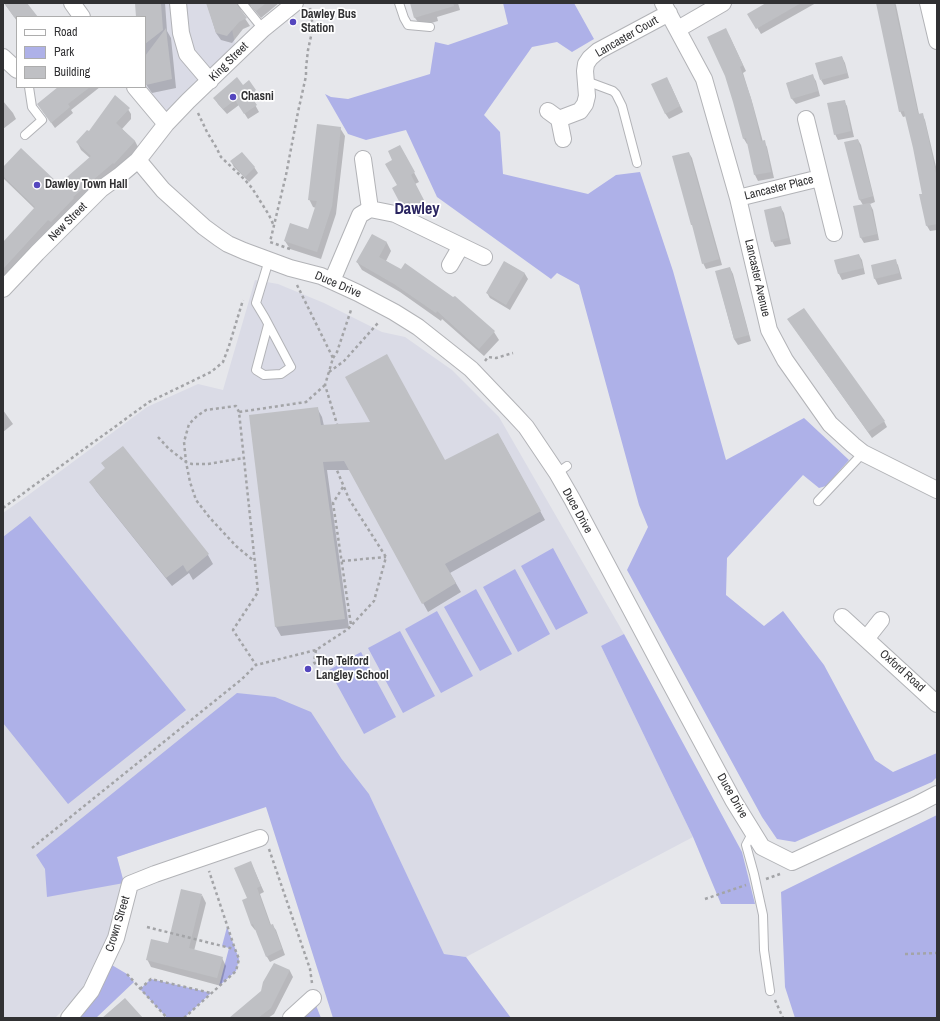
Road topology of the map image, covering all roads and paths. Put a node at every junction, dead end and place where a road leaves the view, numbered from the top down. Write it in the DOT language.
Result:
graph roads {
  1 [pos="72,3"];
  2 [pos="178,3"];
  3 [pos="242,3"];
  4 [pos="399,3"];
  5 [pos="723,3"];
  6 [pos="928,3"];
  7 [pos="302,4"];
  8 [pos="666,8"];
  9 [pos="81,16"];
  10 [pos="430,27"];
  11 [pos="263,29"];
  12 [pos="678,29"];
  13 [pos="937,41"];
  14 [pos="3,57"];
  15 [pos="16,69"];
  16 [pos="586,80"];
  17 [pos="210,81"];
  18 [pos="29,88"];
  19 [pos="136,88"];
  20 [pos="197,110"];
  21 [pos="806,119"];
  22 [pos="166,124"];
  23 [pos="25,135"];
  24 [pos="563,139"];
  25 [pos="138,160"];
  26 [pos="363,160"];
  27 [pos="637,163"];
  28 [pos="820,178"];
  29 [pos="738,198"];
  30 [pos="370,209"];
  31 [pos="274,226"];
  32 [pos="834,233"];
  33 [pos="461,246"];
  34 [pos="290,249"];
  35 [pos="484,257"];
  36 [pos="269,260"];
  37 [pos="450,265"];
  38 [pos="295,281"];
  39 [pos="332,281"];
  40 [pos="3,289"];
  41 [pos="244,298"];
  42 [pos="351,310"];
  43 [pos="378,323"];
  44 [pos="268,325"];
  45 [pos="513,353"];
  46 [pos="333,358"];
  47 [pos="329,372"];
  48 [pos="473,372"];
  49 [pos="325,385"];
  50 [pos="239,412"];
  51 [pos="336,424"];
  52 [pos="158,437"];
  53 [pos="863,453"];
  54 [pos="244,458"];
  55 [pos="186,462"];
  56 [pos="336,468"];
  57 [pos="343,487"];
  58 [pos="937,490"];
  59 [pos="818,502"];
  60 [pos="3,508"];
  61 [pos="386,557"];
  62 [pos="342,561"];
  63 [pos="255,562"];
  64 [pos="842,617"];
  65 [pos="881,620"];
  66 [pos="351,625"];
  67 [pos="866,639"];
  68 [pos="316,650"];
  69 [pos="256,664"];
  70 [pos="317,667"];
  71 [pos="937,704"];
  72 [pos="937,794"];
  73 [pos="753,832"];
  74 [pos="260,838"];
  75 [pos="32,848"];
  76 [pos="205,857"];
  77 [pos="147,927"];
  78 [pos="234,949"];
  79 [pos="937,953"];
  80 [pos="905,954"];
  81 [pos="127,974"];
  82 [pos="140,989"];
  83 [pos="770,991"];
  84 [pos="211,993"];
  85 [pos="313,998"];
  86 [pos="69,1018"];
  87 [pos="167,1018"];
  88 [pos="184,1018"];
  89 [pos="291,1018"];
  90 [pos="783,1018"];
  1 -- 9 [label="street"];
  2 -- 17 [label="street"];
  3 -- 11 [label="lane"];
  4 -- 10 [label="lane"];
  5 -- 12 [label="street"];
  6 -- 13 [label="street"];
  7 -- 11 [label="street, King Street"];
  7 -- 31 [label="path"];
  8 -- 12 [label="street, Lancaster Avenue"];
  8 -- 16 [label="street, Lancaster Court"];
  11 -- 17 [label="street, King Street"];
  12 -- 29 [label="street, Lancaster Avenue"];
  14 -- 15 [label="street"];
  16 -- 24 [label="street, Lancaster Court"];
  16 -- 27 [label="lane"];
  17 -- 22 [label="street, King Street"];
  18 -- 23 [label="lane"];
  19 -- 22 [label="street"];
  20 -- 31 [label="path"];
  21 -- 28 [label="street, Lancaster Place"];
  22 -- 25 [label="street, King Street"];
  25 -- 36 [label="street, Duce Drive"];
  25 -- 40 [label="street, New Street"];
  26 -- 30 [label="street"];
  28 -- 29 [label="street, Lancaster Place"];
  28 -- 32 [label="street, Lancaster Place"];
  29 -- 53 [label="street, Lancaster Avenue"];
  30 -- 33 [label="street"];
  30 -- 39 [label="street"];
  31 -- 34 [label="path"];
  33 -- 35 [label="street"];
  33 -- 37 [label="street"];
  36 -- 39 [label="street, Duce Drive"];
  36 -- 44 [label="lane"];
  38 -- 46 [label="path"];
  39 -- 48 [label="street, Duce Drive"];
  41 -- 60 [label="path"];
  42 -- 46 [label="path"];
  43 -- 47 [label="path"];
  44 -- 44 [label="lane"];
  45 -- 48 [label="path"];
  46 -- 47 [label="path"];
  47 -- 49 [label="path"];
  48 -- 73 [label="street, Duce Drive"];
  49 -- 50 [label="path"];
  49 -- 51 [label="path"];
  50 -- 54 [label="path"];
  50 -- 55 [label="path"];
  52 -- 55 [label="path"];
  53 -- 58 [label="street, Lancaster Avenue"];
  53 -- 59 [label="lane"];
  54 -- 55 [label="path"];
  54 -- 63 [label="path"];
  55 -- 63 [label="path"];
  56 -- 57 [label="path"];
  57 -- 61 [label="path"];
  57 -- 62 [label="path"];
  61 -- 62 [label="path"];
  61 -- 66 [label="path"];
  62 -- 66 [label="path"];
  63 -- 69 [label="path"];
  64 -- 67 [label="street, Oxford Road"];
  65 -- 67 [label="street"];
  66 -- 68 [label="path"];
  67 -- 71 [label="street, Oxford Road"];
  68 -- 69 [label="path"];
  68 -- 70 [label="path"];
  69 -- 75 [label="path"];
  72 -- 73 [label="street, Duce Drive"];
  73 -- 83 [label="lane"];
  74 -- 76 [label="street, Crown Street"];
  74 -- 85 [label="path"];
  76 -- 78 [label="path"];
  76 -- 86 [label="street, Crown Street"];
  77 -- 78 [label="path"];
  78 -- 84 [label="path"];
  79 -- 80 [label="path"];
  81 -- 82 [label="path"];
  82 -- 84 [label="path"];
  82 -- 87 [label="path"];
  83 -- 90 [label="path"];
  84 -- 88 [label="path"];
  85 -- 89 [label="street"];
}
